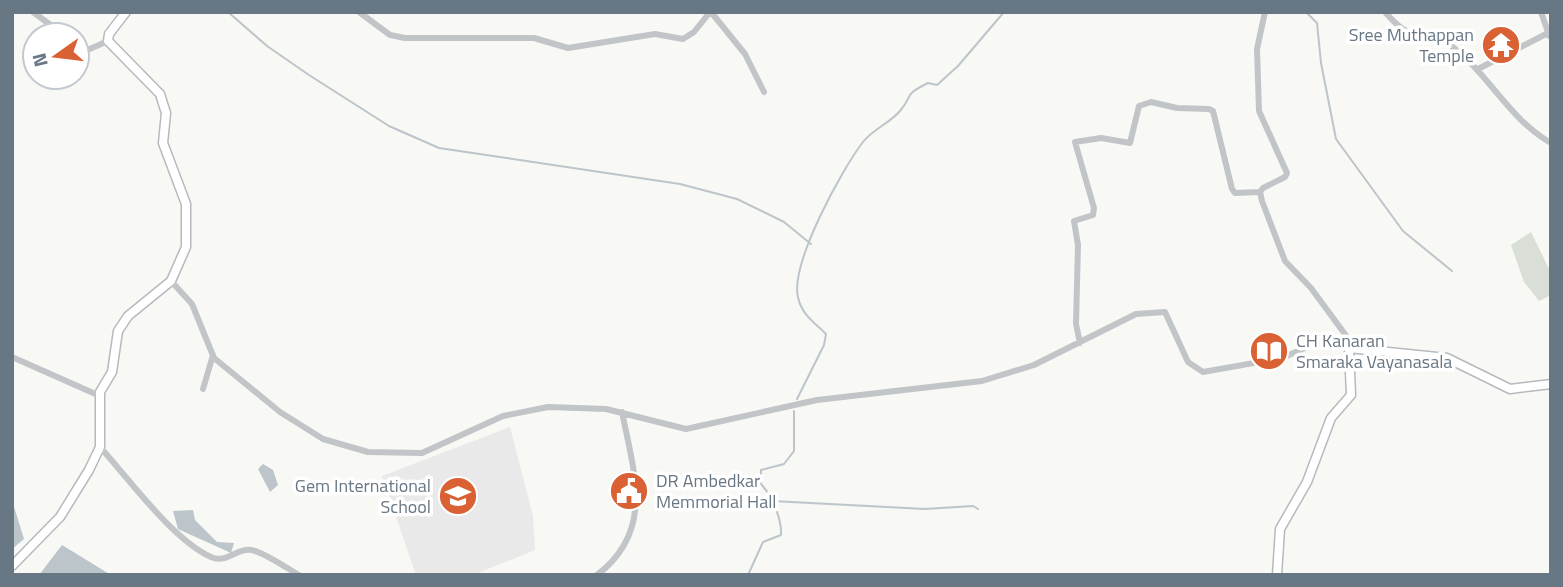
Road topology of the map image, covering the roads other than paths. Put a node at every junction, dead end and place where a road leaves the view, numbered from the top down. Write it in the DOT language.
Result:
graph roads {
  1 [pos="126,12"];
  2 [pos="359,12"];
  3 [pos="710,12"];
  4 [pos="1265,12"];
  5 [pos="1385,12"];
  6 [pos="1541,12"];
  7 [pos="1550,36"];
  8 [pos="108,41"];
  9 [pos="91,48"];
  10 [pos="1478,69"];
  11 [pos="764,92"];
  12 [pos="1551,143"];
  13 [pos="1260,192"];
  14 [pos="171,281"];
  15 [pos="1080,343"];
  16 [pos="1349,348"];
  17 [pos="213,355"];
  18 [pos="12,357"];
  19 [pos="1551,384"];
  20 [pos="203,389"];
  21 [pos="100,396"];
  22 [pos="622,412"];
  23 [pos="100,447"];
  24 [pos="12,566"];
  25 [pos="299,575"];
  26 [pos="597,575"];
  27 [pos="1277,575"];
  1 -- 8 [label="main road"];
  2 -- 3 [label="street"];
  3 -- 11 [label="street"];
  4 -- 13 [label="street"];
  5 -- 10 [label="street"];
  6 -- 7 [label="street"];
  7 -- 10 [label="street"];
  8 -- 9 [label="street"];
  8 -- 14 [label="main road"];
  10 -- 12 [label="street"];
  13 -- 15 [label="street"];
  13 -- 16 [label="street"];
  14 -- 17 [label="street"];
  14 -- 21 [label="main road"];
  15 -- 16 [label="street"];
  15 -- 22 [label="street"];
  16 -- 19 [label="main road"];
  16 -- 27 [label="main road"];
  17 -- 20 [label="street"];
  17 -- 22 [label="street"];
  18 -- 21 [label="street"];
  21 -- 23 [label="main road"];
  22 -- 26 [label="street"];
  23 -- 24 [label="main road"];
  23 -- 25 [label="street"];
}
